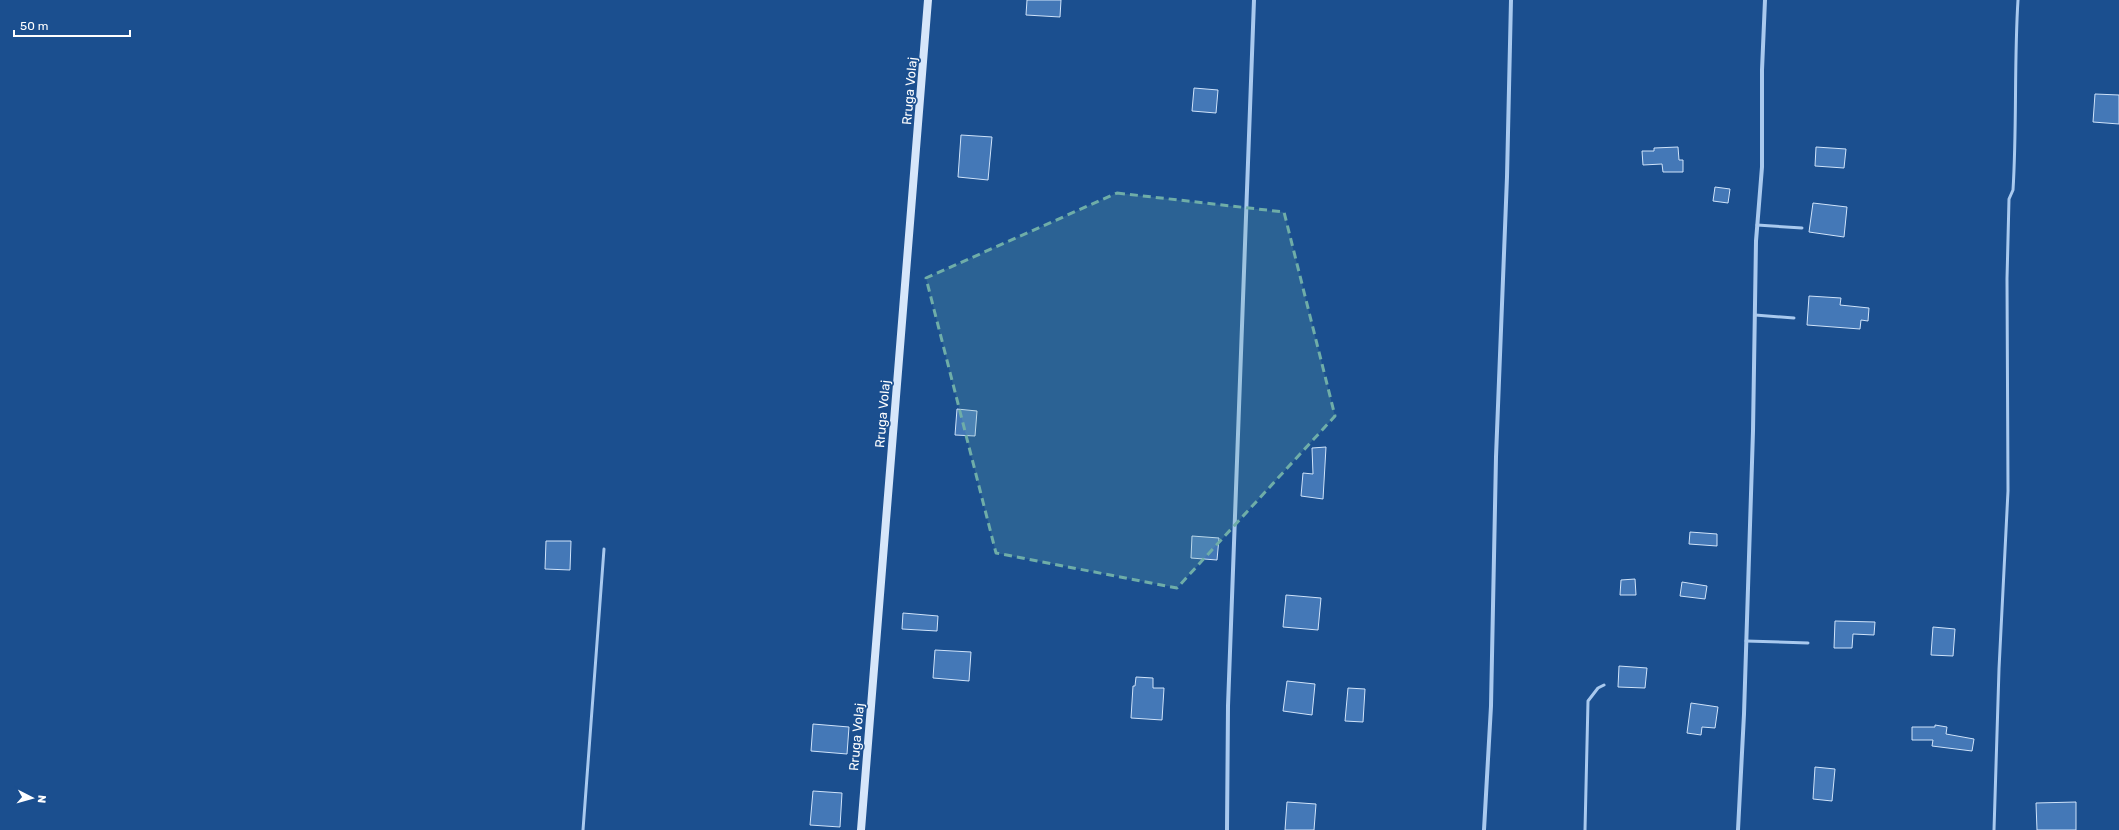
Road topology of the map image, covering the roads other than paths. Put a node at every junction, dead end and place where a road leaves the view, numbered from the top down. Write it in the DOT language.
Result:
graph roads {
  1 [pos="928,0"];
  2 [pos="1254,0"];
  3 [pos="1511,0"];
  4 [pos="1765,0"];
  5 [pos="2018,0"];
  6 [pos="1757,225"];
  7 [pos="1802,228"];
  8 [pos="1755,315"];
  9 [pos="1794,318"];
  10 [pos="604,549"];
  11 [pos="1746,641"];
  12 [pos="1808,643"];
  13 [pos="1604,685"];
  14 [pos="583,830"];
  15 [pos="860,830"];
  16 [pos="1227,830"];
  17 [pos="1484,830"];
  18 [pos="1585,830"];
  19 [pos="1738,830"];
  20 [pos="1994,830"];
  1 -- 15 [label="street, Rruga Volaj"];
  2 -- 16 [label="street"];
  3 -- 17 [label="street"];
  4 -- 6 [label="street"];
  5 -- 20 [label="lane"];
  6 -- 7 [label="lane"];
  6 -- 8 [label="street"];
  8 -- 9 [label="lane"];
  8 -- 11 [label="street"];
  10 -- 14 [label="lane"];
  11 -- 12 [label="lane"];
  11 -- 19 [label="street"];
  13 -- 18 [label="lane"];
}
